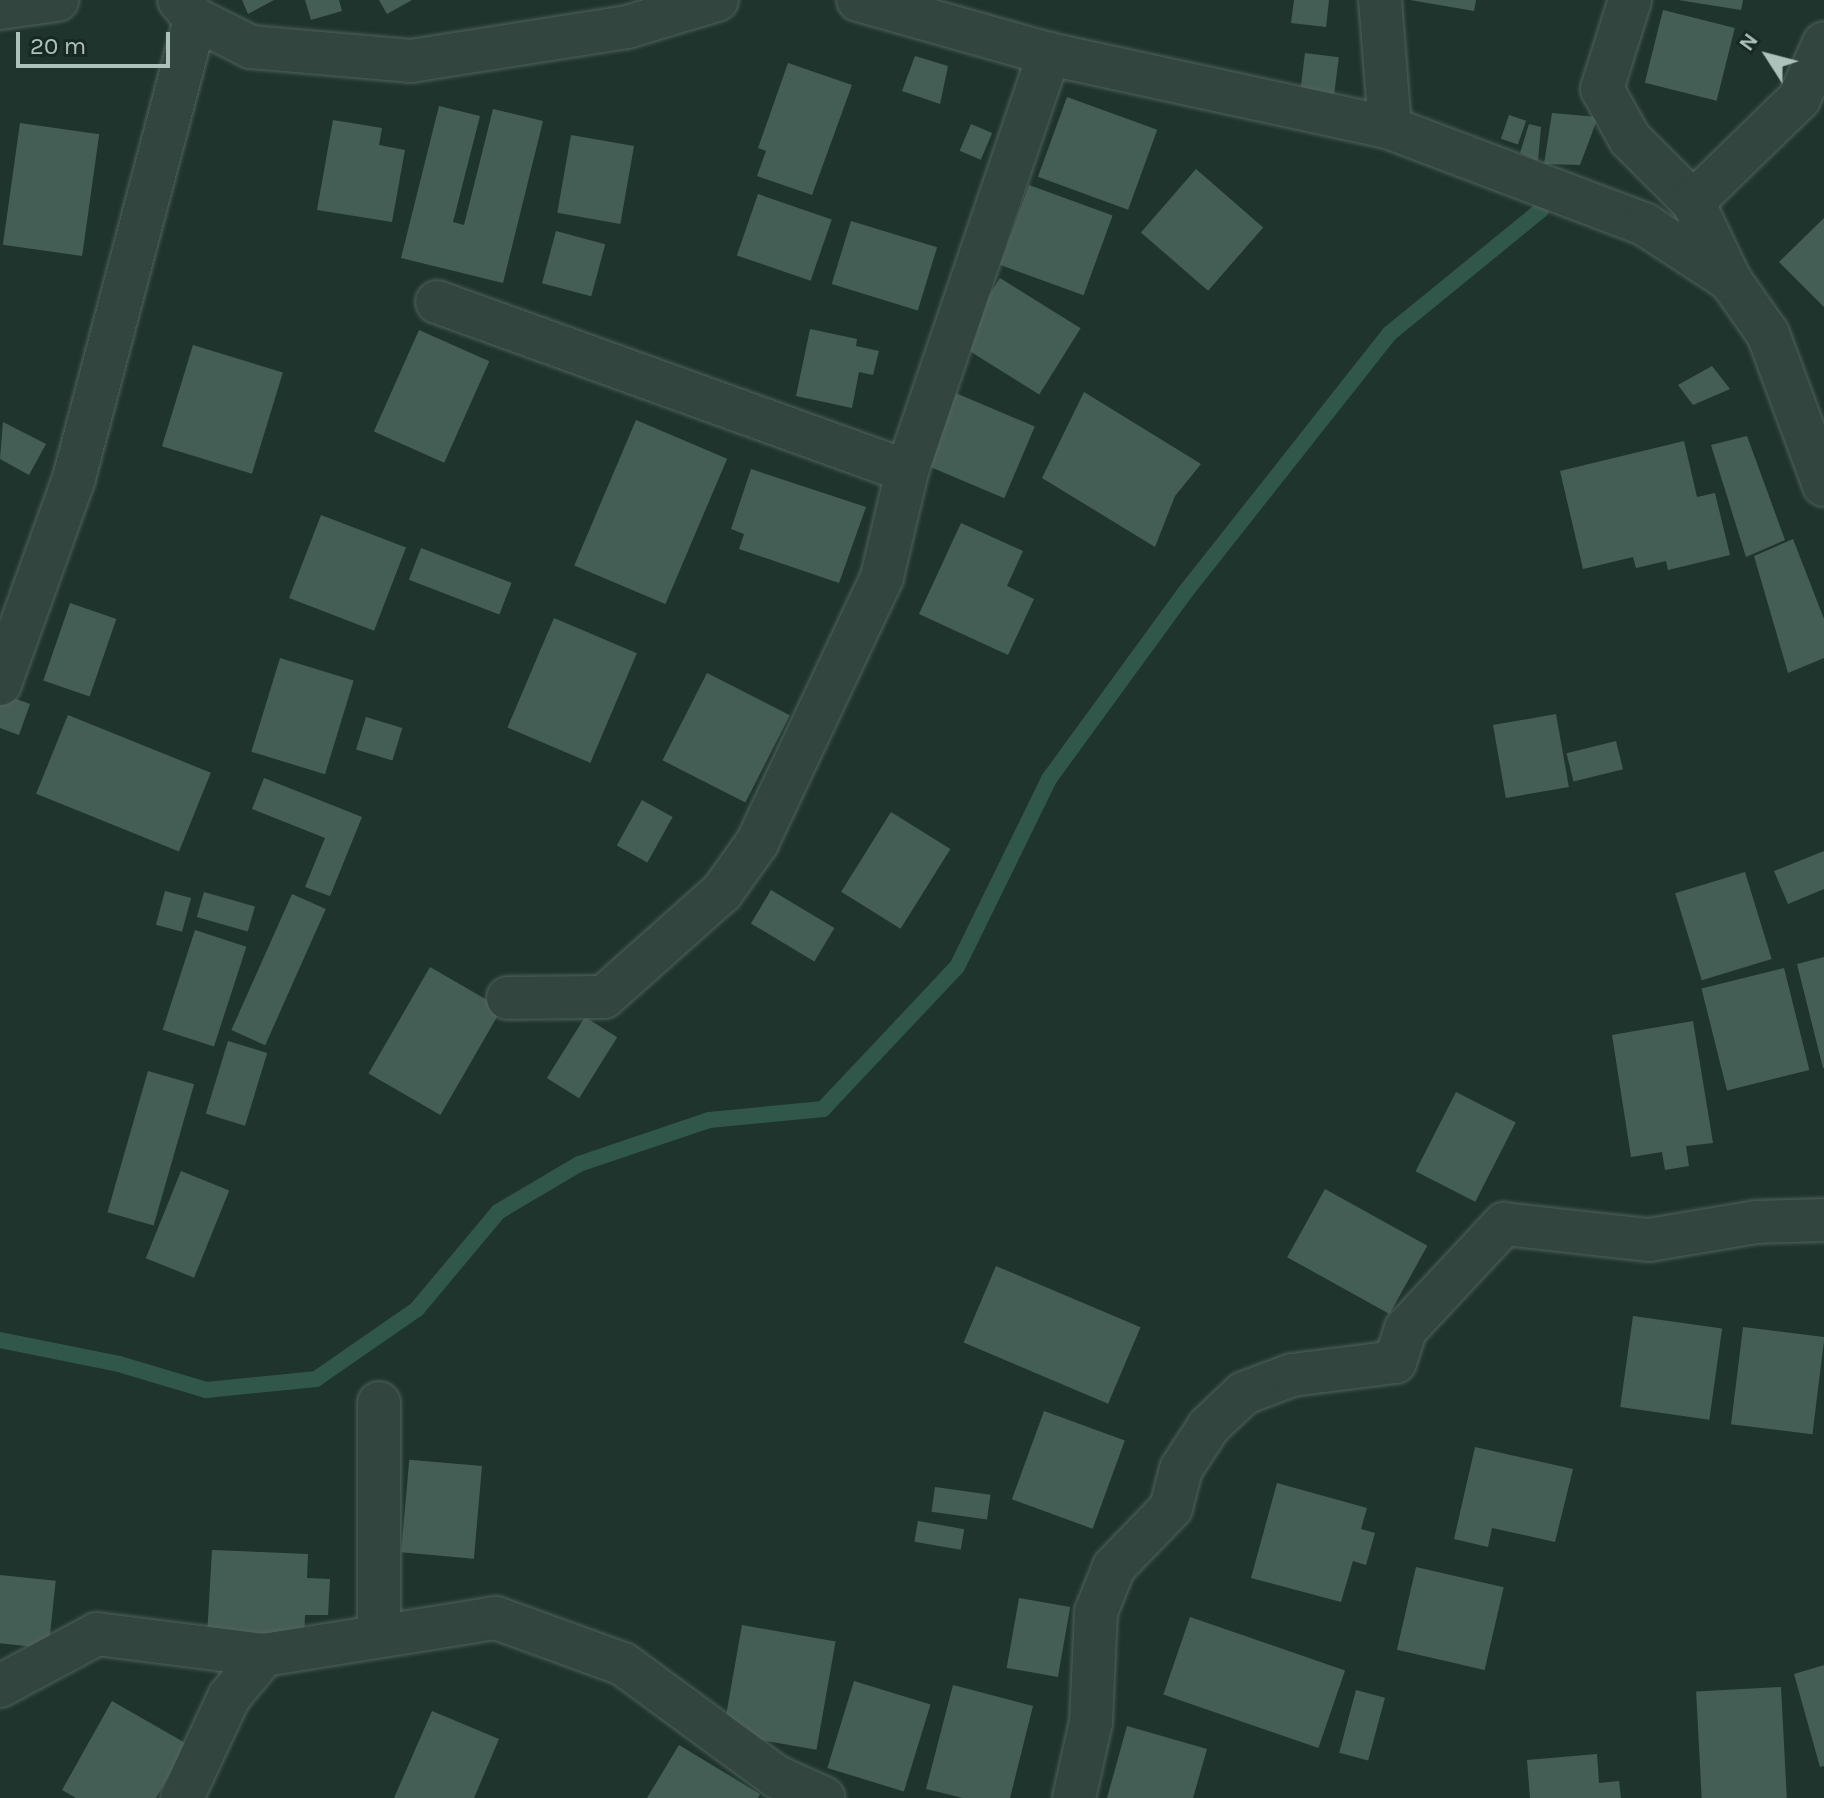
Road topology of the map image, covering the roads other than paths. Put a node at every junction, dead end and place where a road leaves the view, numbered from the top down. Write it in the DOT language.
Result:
graph roads {
  1 [pos="57,0"];
  2 [pos="717,0"];
  3 [pos="858,0"];
  4 [pos="1380,0"];
  5 [pos="1630,0"];
  6 [pos="0,8"];
  7 [pos="187,9"];
  8 [pos="1824,43"];
  9 [pos="1049,54"];
  10 [pos="1390,128"];
  11 [pos="1693,202"];
  12 [pos="1730,280"];
  13 [pos="437,302"];
  14 [pos="907,471"];
  15 [pos="1824,485"];
  16 [pos="0,684"];
  17 [pos="508,998"];
  18 [pos="1824,1220"];
  19 [pos="379,1403"];
  20 [pos="379,1634"];
  21 [pos="264,1655"];
  22 [pos="0,1686"];
  23 [pos="182,1798"];
  24 [pos="824,1798"];
  25 [pos="1074,1798"];
  1 -- 6 [label="street"];
  2 -- 7 [label="street"];
  3 -- 9 [label="street"];
  4 -- 10 [label="street"];
  5 -- 11 [label="street"];
  7 -- 16 [label="street"];
  8 -- 11 [label="street"];
  9 -- 10 [label="street"];
  9 -- 14 [label="street"];
  10 -- 12 [label="street"];
  11 -- 12 [label="street"];
  12 -- 15 [label="street"];
  13 -- 14 [label="street"];
  14 -- 17 [label="street"];
  18 -- 25 [label="street"];
  19 -- 20 [label="street"];
  20 -- 21 [label="street"];
  20 -- 24 [label="street"];
  21 -- 22 [label="street"];
  21 -- 23 [label="street"];
}
